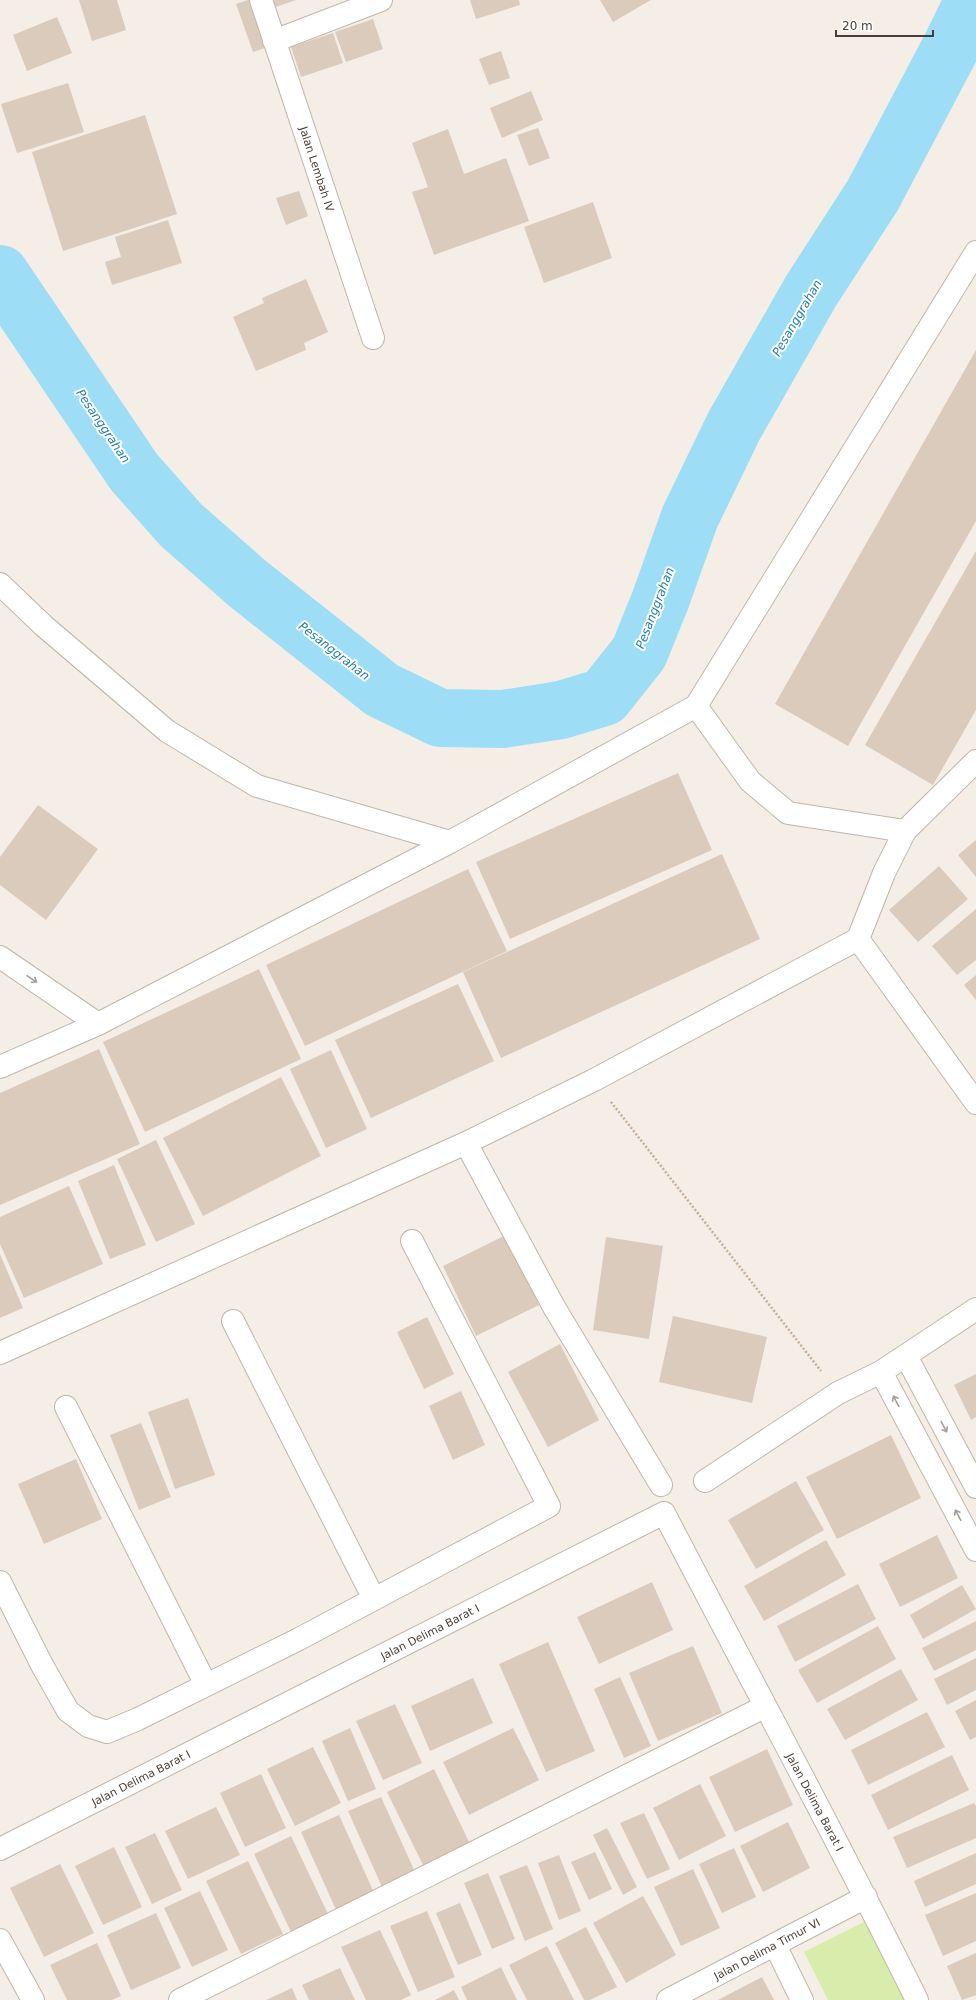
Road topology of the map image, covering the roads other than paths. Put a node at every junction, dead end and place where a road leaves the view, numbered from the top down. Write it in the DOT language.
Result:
graph roads {
  1 [pos="261,0"];
  2 [pos="381,0"];
  3 [pos="274,41"];
  4 [pos="976,252"];
  5 [pos="372,338"];
  6 [pos="0,584"];
  7 [pos="696,706"];
  8 [pos="976,761"];
  9 [pos="905,831"];
  10 [pos="450,842"];
  11 [pos="858,939"];
  12 [pos="0,957"];
  13 [pos="98,1024"];
  14 [pos="0,1067"];
  15 [pos="976,1103"];
  16 [pos="466,1144"];
  17 [pos="412,1241"];
  18 [pos="976,1308"];
  19 [pos="233,1321"];
  20 [pos="0,1353"];
  21 [pos="906,1356"];
  22 [pos="881,1372"];
  23 [pos="66,1407"];
  24 [pos="705,1481"];
  25 [pos="661,1485"];
  26 [pos="976,1487"];
  27 [pos="976,1550"];
  28 [pos="0,1582"];
  29 [pos="374,1599"];
  30 [pos="206,1685"];
  31 [pos="764,1707"];
  32 [pos="0,1849"];
  33 [pos="866,1897"];
  34 [pos="0,1940"];
  35 [pos="775,1946"];
  36 [pos="33,2000"];
  37 [pos="180,2000"];
  38 [pos="668,2000"];
  39 [pos="802,2000"];
  40 [pos="917,2000"];
  1 -- 3 [label="street, Jalan Lembah IV"];
  2 -- 3 [label="street"];
  3 -- 5 [label="street, Jalan Lembah IV"];
  4 -- 7 [label="street"];
  6 -- 10 [label="street"];
  7 -- 9 [label="street"];
  7 -- 10 [label="street"];
  8 -- 9 [label="street"];
  9 -- 11 [label="street"];
  10 -- 13 [label="street"];
  11 -- 15 [label="street"];
  11 -- 16 [label="street"];
  12 -- 13 [label="street, one-way"];
  13 -- 14 [label="street"];
  16 -- 20 [label="street"];
  16 -- 25 [label="street"];
  17 -- 29 [label="street"];
  18 -- 21 [label="street"];
  19 -- 29 [label="street"];
  21 -- 22 [label="street"];
  21 -- 26 [label="street, one-way"];
  22 -- 24 [label="street"];
  27 -- 22 [label="street, one-way"];
  23 -- 30 [label="street"];
  28 -- 30 [label="street"];
  29 -- 30 [label="street"];
  31 -- 32 [label="street, Jalan Delima Barat I"];
  31 -- 33 [label="street, Jalan Delima Barat I"];
  31 -- 37 [label="street"];
  33 -- 35 [label="street, Jalan Delima Timur VI"];
  33 -- 40 [label="street, Jalan Delima Barat I"];
  34 -- 36 [label="street"];
  35 -- 38 [label="street, Jalan Delima Timur VI"];
  35 -- 39 [label="street"];
}
